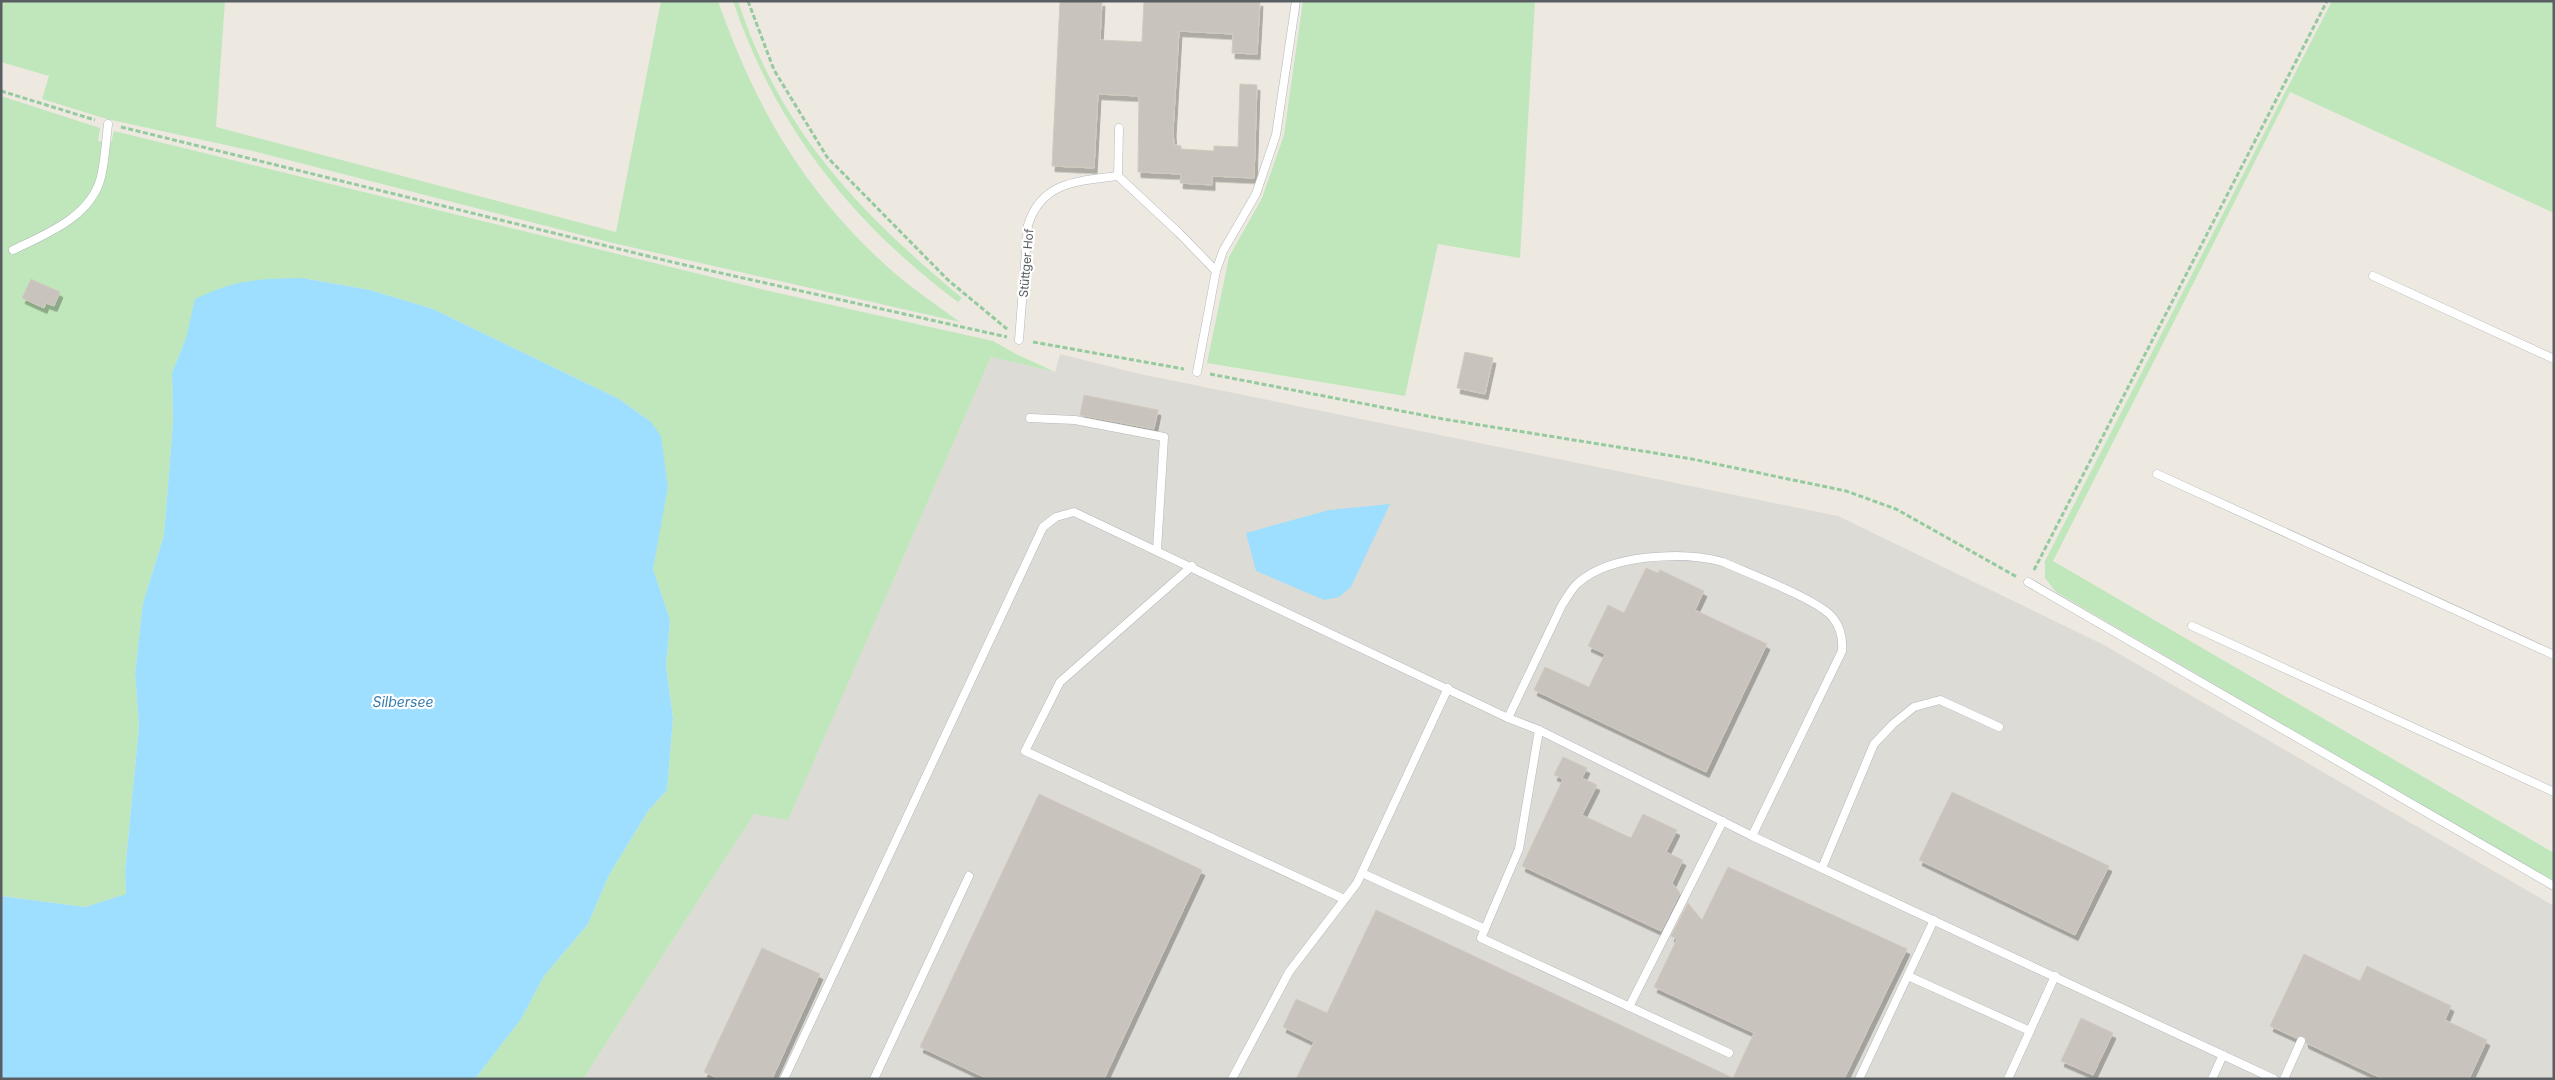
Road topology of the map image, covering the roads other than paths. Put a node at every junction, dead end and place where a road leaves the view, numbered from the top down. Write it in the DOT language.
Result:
graph roads {
  1 [pos="1296,1"];
  2 [pos="108,124"];
  3 [pos="1119,128"];
  4 [pos="1118,176"];
  5 [pos="13,250"];
  6 [pos="1216,271"];
  7 [pos="2373,276"];
  8 [pos="1019,340"];
  9 [pos="2554,359"];
  10 [pos="1197,372"];
  11 [pos="1030,418"];
  12 [pos="2157,474"];
  13 [pos="1156,550"];
  14 [pos="1192,566"];
  15 [pos="2028,582"];
  16 [pos="2192,626"];
  17 [pos="2554,655"];
  18 [pos="1448,688"];
  19 [pos="1508,718"];
  20 [pos="1999,727"];
  21 [pos="1539,730"];
  22 [pos="2554,792"];
  23 [pos="1723,821"];
  24 [pos="1752,836"];
  25 [pos="1822,868"];
  26 [pos="1362,873"];
  27 [pos="969,876"];
  28 [pos="2554,886"];
  29 [pos="1344,899"];
  30 [pos="1934,920"];
  31 [pos="1485,929"];
  32 [pos="1908,976"];
  33 [pos="2055,976"];
  34 [pos="1630,1007"];
  35 [pos="2030,1031"];
  36 [pos="2301,1041"];
  37 [pos="1729,1053"];
  38 [pos="2224,1055"];
  39 [pos="784,1079"];
  40 [pos="874,1079"];
  41 [pos="1232,1079"];
  42 [pos="1859,1079"];
  43 [pos="2008,1079"];
  44 [pos="2212,1079"];
  45 [pos="2274,1079"];
  46 [pos="2284,1079"];
  1 -- 6 [label="lane"];
  2 -- 5 [label="lane"];
  3 -- 4 [label="lane"];
  4 -- 6 [label="lane"];
  4 -- 8 [label="lane, Stüttger Hof"];
  6 -- 10 [label="lane"];
  7 -- 9 [label="lane"];
  11 -- 13 [label="lane"];
  12 -- 17 [label="lane"];
  13 -- 14 [label="lane"];
  13 -- 39 [label="lane"];
  14 -- 18 [label="lane"];
  14 -- 29 [label="lane"];
  15 -- 28 [label="lane"];
  16 -- 22 [label="lane"];
  18 -- 19 [label="lane"];
  18 -- 26 [label="lane"];
  19 -- 21 [label="lane"];
  19 -- 24 [label="lane"];
  20 -- 25 [label="lane"];
  21 -- 23 [label="lane"];
  21 -- 31 [label="lane"];
  23 -- 24 [label="lane"];
  23 -- 34 [label="lane"];
  24 -- 25 [label="lane"];
  25 -- 30 [label="lane"];
  26 -- 29 [label="lane"];
  26 -- 31 [label="lane"];
  27 -- 40 [label="lane"];
  29 -- 41 [label="lane"];
  30 -- 32 [label="lane"];
  30 -- 33 [label="lane"];
  31 -- 34 [label="lane"];
  32 -- 35 [label="lane"];
  32 -- 42 [label="lane"];
  33 -- 35 [label="lane"];
  33 -- 38 [label="lane"];
  34 -- 37 [label="lane"];
  35 -- 43 [label="lane"];
  36 -- 46 [label="lane"];
  38 -- 44 [label="lane"];
  38 -- 45 [label="lane"];
}
